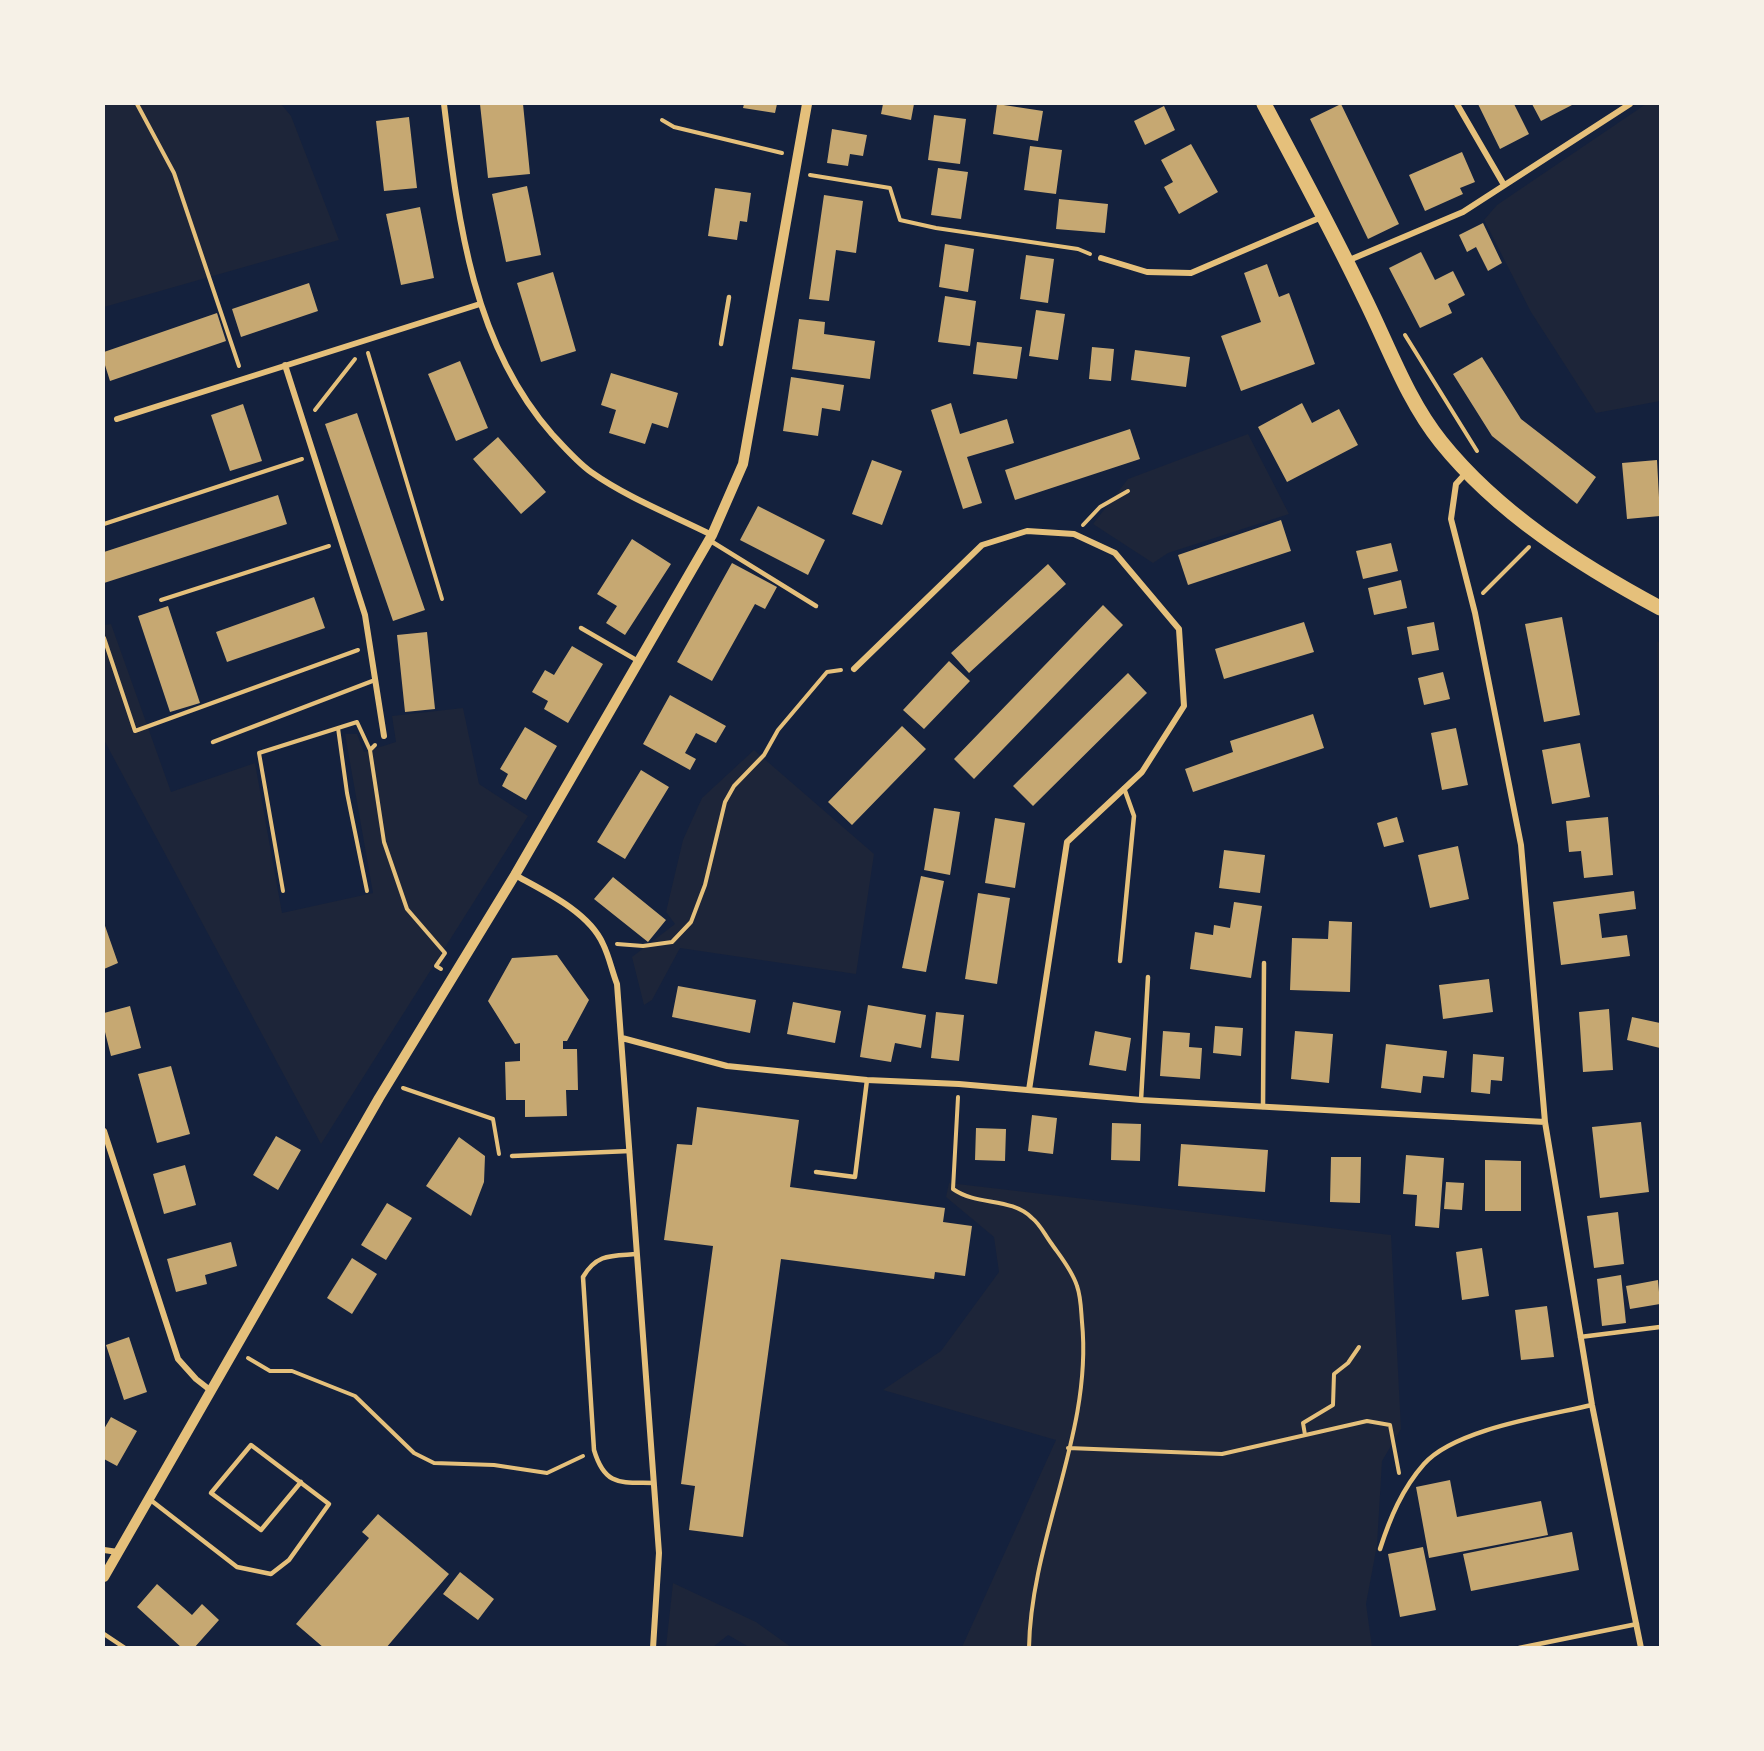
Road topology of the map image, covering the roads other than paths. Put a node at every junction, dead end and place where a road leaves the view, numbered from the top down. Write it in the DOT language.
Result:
graph roads {
  1 [pos="444,104"];
  2 [pos="807,104"];
  3 [pos="1264,104"];
  4 [pos="1457,104"];
  5 [pos="1630,104"];
  6 [pos="1504,185"];
  7 [pos="1324,216"];
  8 [pos="1101,258"];
  9 [pos="1347,261"];
  10 [pos="729,297"];
  11 [pos="480,304"];
  12 [pos="721,344"];
  13 [pos="285,365"];
  14 [pos="117,418"];
  15 [pos="1467,472"];
  16 [pos="711,537"];
  17 [pos="816,606"];
  18 [pos="1660,608"];
  19 [pos="581,628"];
  20 [pos="640,663"];
  21 [pos="854,669"];
  22 [pos="375,680"];
  23 [pos="384,736"];
  24 [pos="213,742"];
  25 [pos="1124,788"];
  26 [pos="515,875"];
  27 [pos="1120,962"];
  28 [pos="1264,963"];
  29 [pos="1148,977"];
  30 [pos="622,1038"];
  31 [pos="867,1080"];
  32 [pos="1029,1090"];
  33 [pos="1142,1100"];
  34 [pos="1263,1107"];
  35 [pos="1545,1122"];
  36 [pos="104,1131"];
  37 [pos="630,1151"];
  38 [pos="512,1156"];
  39 [pos="816,1172"];
  40 [pos="637,1254"];
  41 [pos="1660,1327"];
  42 [pos="1580,1337"];
  43 [pos="210,1390"];
  44 [pos="1592,1405"];
  45 [pos="301,1482"];
  46 [pos="654,1484"];
  47 [pos="148,1498"];
  48 [pos="104,1550"];
  49 [pos="1380,1550"];
  50 [pos="118,1552"];
  51 [pos="104,1577"];
  52 [pos="1637,1624"];
  53 [pos="104,1634"];
  54 [pos="125,1647"];
  55 [pos="653,1647"];
  56 [pos="1519,1647"];
  57 [pos="1641,1647"];
  1 -- 11 [label="street"];
  2 -- 16 [label="street"];
  3 -- 7 [label="main road"];
  4 -- 6 [label="street"];
  5 -- 6 [label="street"];
  6 -- 9 [label="street"];
  7 -- 8 [label="street"];
  7 -- 9 [label="main road"];
  9 -- 15 [label="main road"];
  10 -- 12 [label="lane"];
  11 -- 13 [label="street"];
  11 -- 16 [label="street"];
  13 -- 14 [label="street"];
  13 -- 22 [label="street"];
  15 -- 18 [label="main road"];
  15 -- 35 [label="street"];
  16 -- 17 [label="lane"];
  16 -- 20 [label="street"];
  19 -- 20 [label="lane"];
  20 -- 26 [label="street"];
  21 -- 25 [label="street"];
  22 -- 23 [label="street"];
  22 -- 24 [label="lane"];
  25 -- 27 [label="lane"];
  25 -- 32 [label="street"];
  26 -- 30 [label="street"];
  26 -- 43 [label="street"];
  28 -- 34 [label="lane"];
  29 -- 33 [label="lane"];
  30 -- 31 [label="street"];
  30 -- 37 [label="street"];
  31 -- 32 [label="street"];
  31 -- 39 [label="lane"];
  32 -- 33 [label="street"];
  33 -- 34 [label="street"];
  34 -- 35 [label="street"];
  35 -- 42 [label="street"];
  36 -- 43 [label="street"];
  37 -- 38 [label="lane"];
  37 -- 40 [label="street"];
  40 -- 46 [label="street"];
  40 -- 46 [label="lane"];
  41 -- 42 [label="lane"];
  42 -- 44 [label="street"];
  43 -- 47 [label="street"];
  44 -- 49 [label="lane"];
  44 -- 52 [label="street"];
  45 -- 45 [label="lane"];
  45 -- 47 [label="lane"];
  46 -- 55 [label="street"];
  47 -- 50 [label="street"];
  48 -- 50 [label="street"];
  50 -- 51 [label="street"];
  52 -- 56 [label="lane"];
  52 -- 57 [label="street"];
  53 -- 54 [label="lane"];
}
